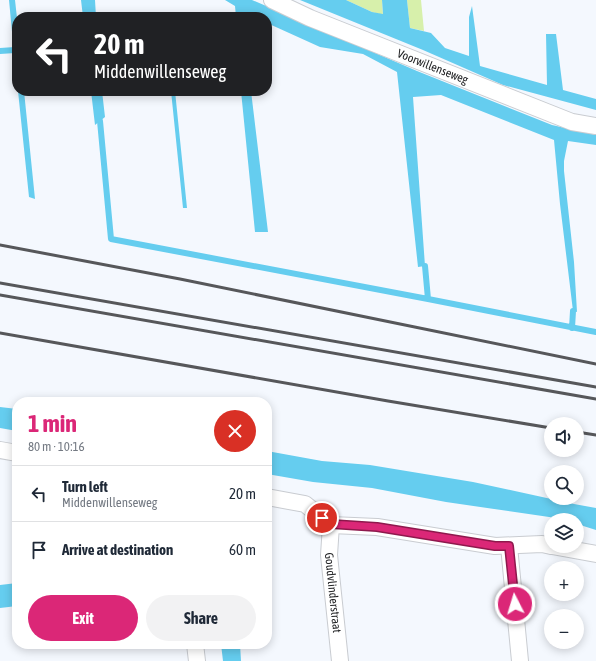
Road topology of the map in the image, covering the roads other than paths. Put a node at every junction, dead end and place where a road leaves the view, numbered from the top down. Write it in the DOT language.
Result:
graph roads {
  1 [pos="272,0"];
  2 [pos="596,126"];
  3 [pos="0,450"];
  4 [pos="12,452"];
  5 [pos="272,498"];
  6 [pos="331,524"];
  7 [pos="544,544"];
  8 [pos="509,546"];
  9 [pos="584,552"];
  10 [pos="596,554"];
  11 [pos="196,649"];
  12 [pos="197,661"];
  13 [pos="340,661"];
  14 [pos="520,661"];
  1 -- 2 [label="street, Voorwillenseweg"];
  3 -- 4 [label="street"];
  5 -- 6 [label="street"];
  6 -- 8 [label="street"];
  6 -- 13 [label="street, Goudvlinderstraat"];
  7 -- 8 [label="street"];
  8 -- 14 [label="street"];
  9 -- 10 [label="street"];
  11 -- 12 [label="street"];
}
